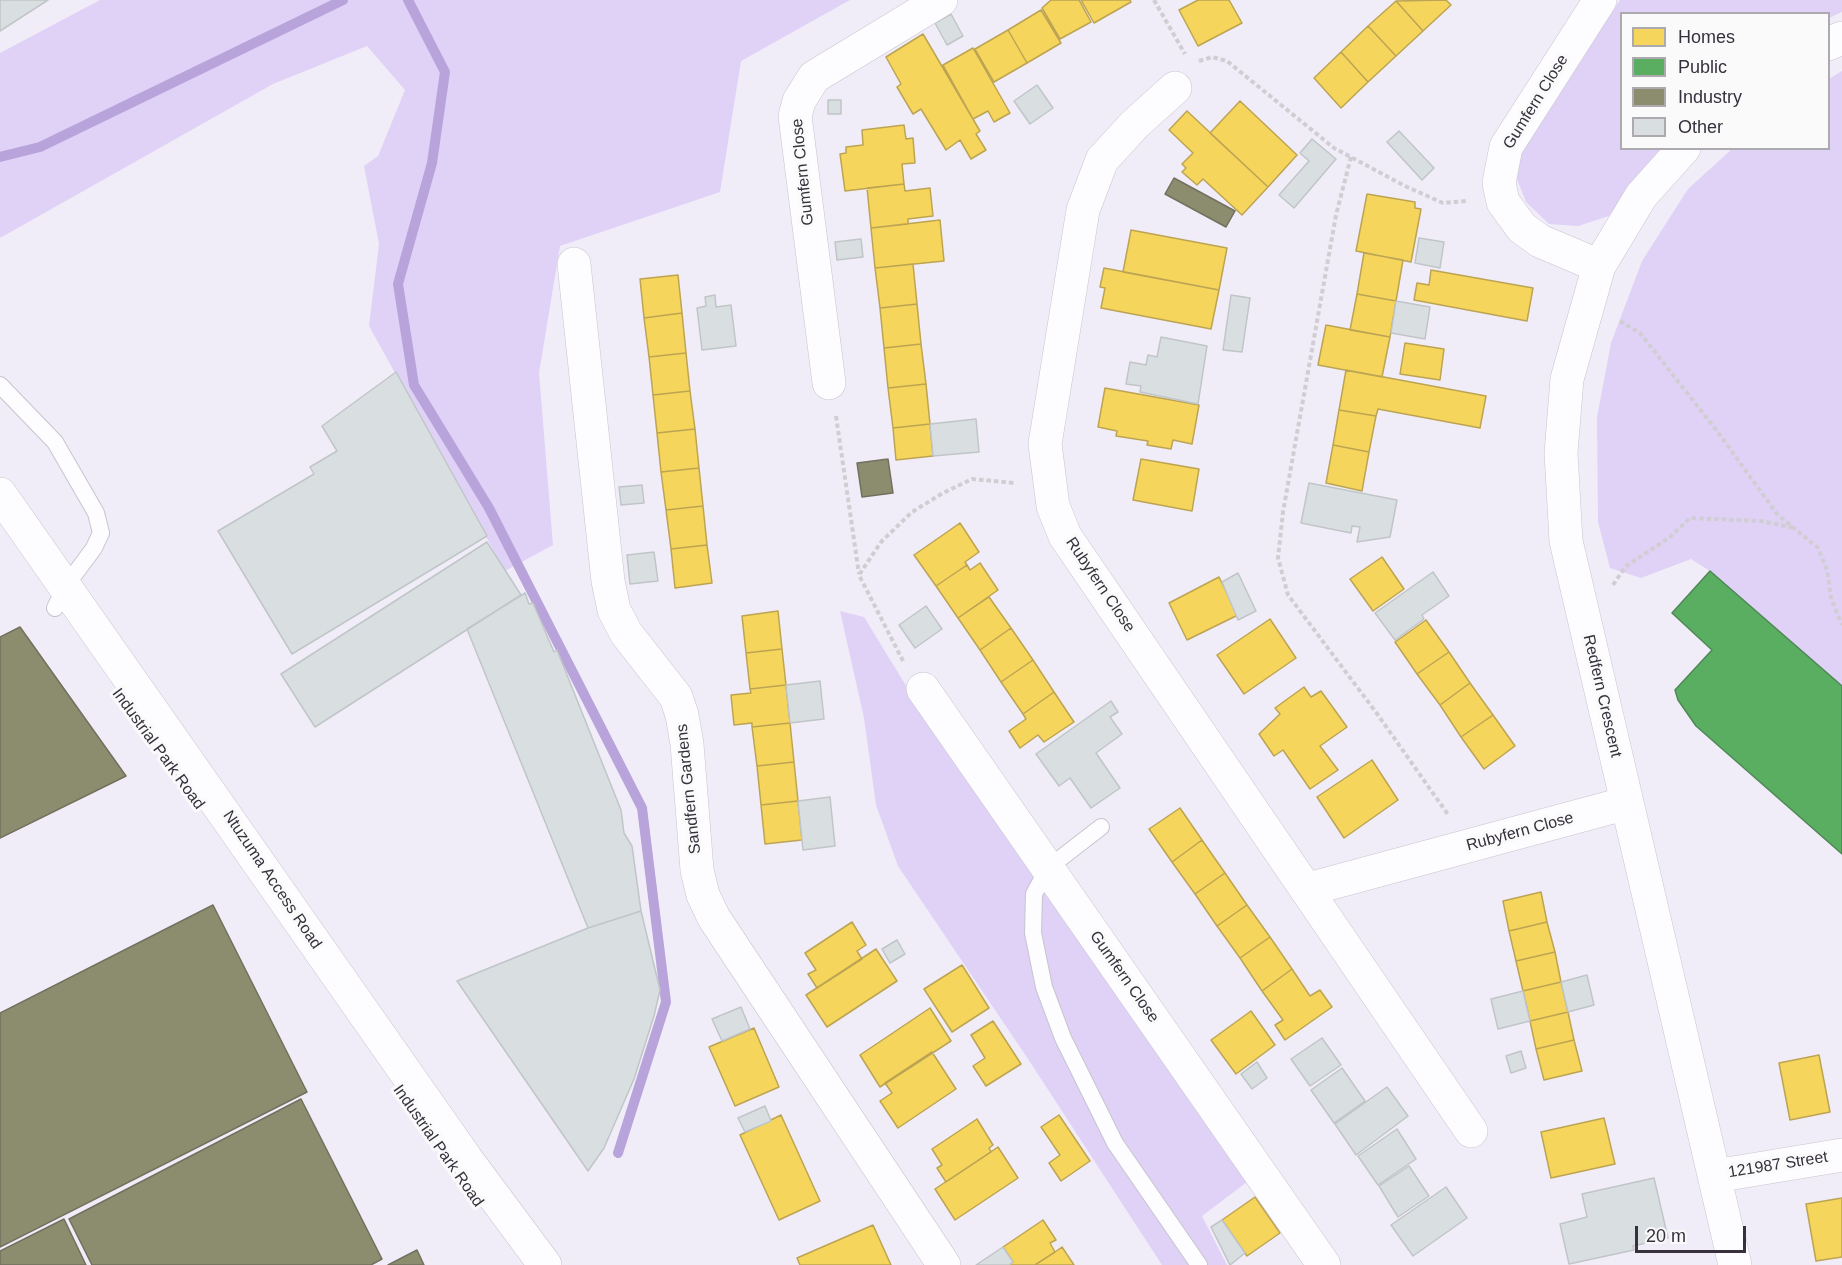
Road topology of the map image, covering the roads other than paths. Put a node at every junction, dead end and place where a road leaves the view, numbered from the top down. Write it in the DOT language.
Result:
graph roads {
  1 [pos="941,0"];
  2 [pos="1600,0"];
  3 [pos="1180,73"];
  4 [pos="1682,150"];
  5 [pos="574,264"];
  6 [pos="1599,266"];
  7 [pos="829,383"];
  8 [pos="0,385"];
  9 [pos="0,495"];
  10 [pos="0,529"];
  11 [pos="60,597"];
  12 [pos="923,689"];
  13 [pos="1627,803"];
  14 [pos="1101,827"];
  15 [pos="1048,868"];
  16 [pos="1309,889"];
  17 [pos="1471,1131"];
  18 [pos="1842,1155"];
  19 [pos="1714,1176"];
  20 [pos="522,1265"];
  21 [pos="545,1265"];
  22 [pos="944,1265"];
  23 [pos="1199,1265"];
  24 [pos="1324,1265"];
  25 [pos="1735,1265"];
  1 -- 7 [label="street, Gumfern Close"];
  2 -- 6 [label="street, Gumfern Close"];
  3 -- 16 [label="street, Rubyfern Close"];
  4 -- 6 [label="street, Redfern Crescent"];
  5 -- 22 [label="street, Sandfern Gardens"];
  6 -- 13 [label="street, Redfern Crescent"];
  8 -- 11 [label="lane"];
  9 -- 11 [label="street, Ntuzuma Access Road"];
  10 -- 11 [label="street, Industrial Park Road"];
  11 -- 20 [label="street, Industrial Park Road"];
  11 -- 21 [label="street, Ntuzuma Access Road"];
  12 -- 15 [label="street, Gumfern Close"];
  13 -- 16 [label="street, Rubyfern Close"];
  13 -- 19 [label="street, Redfern Crescent"];
  14 -- 15 [label="lane"];
  15 -- 23 [label="lane"];
  15 -- 24 [label="street, Gumfern Close"];
  16 -- 17 [label="street, Rubyfern Close"];
  18 -- 19 [label="street, 121987 Street"];
  19 -- 25 [label="street, Redfern Crescent"];
}
